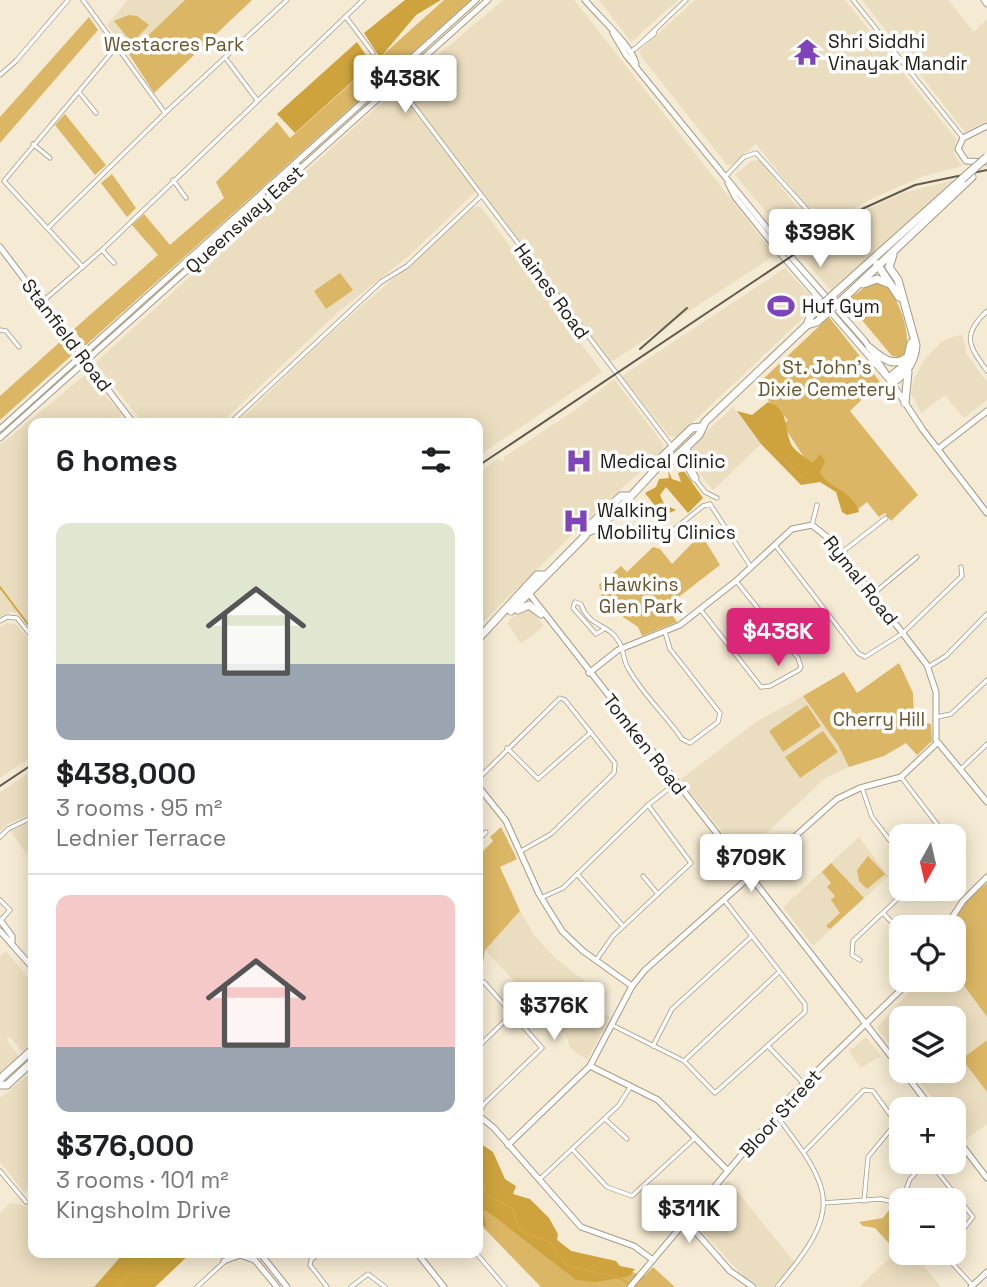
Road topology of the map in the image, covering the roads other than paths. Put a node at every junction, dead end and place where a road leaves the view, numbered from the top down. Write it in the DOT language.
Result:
graph roads {
  1 [pos="68,0"];
  2 [pos="83,0"];
  3 [pos="287,0"];
  4 [pos="363,0"];
  5 [pos="476,0"];
  6 [pos="488,0"];
  7 [pos="585,0"];
  8 [pos="685,0"];
  9 [pos="853,0"];
  10 [pos="984,0"];
  11 [pos="987,4"];
  12 [pos="346,17"];
  13 [pos="117,46"];
  14 [pos="630,52"];
  15 [pos="373,53"];
  16 [pos="227,59"];
  17 [pos="0,75"];
  18 [pos="394,80"];
  19 [pos="79,92"];
  20 [pos="257,100"];
  21 [pos="96,113"];
  22 [pos="165,113"];
  23 [pos="987,126"];
  24 [pos="963,138"];
  25 [pos="33,144"];
  26 [pos="987,157"];
  27 [pos="50,158"];
  28 [pos="987,162"];
  29 [pos="725,177"];
  30 [pos="173,180"];
  31 [pos="481,196"];
  32 [pos="186,198"];
  33 [pos="810,213"];
  34 [pos="49,227"];
  35 [pos="903,244"];
  36 [pos="0,247"];
  37 [pos="102,250"];
  38 [pos="4,257"];
  39 [pos="114,263"];
  40 [pos="878,263"];
  41 [pos="83,267"];
  42 [pos="895,286"];
  43 [pos="850,293"];
  44 [pos="42,302"];
  45 [pos="987,311"];
  46 [pos="807,325"];
  47 [pos="0,330"];
  48 [pos="19,347"];
  49 [pos="870,348"];
  50 [pos="909,356"];
  51 [pos="84,358"];
  52 [pos="910,366"];
  53 [pos="987,371"];
  54 [pos="891,381"];
  55 [pos="905,403"];
  56 [pos="987,411"];
  57 [pos="129,418"];
  58 [pos="235,418"];
  59 [pos="701,427"];
  60 [pos="0,429"];
  61 [pos="0,438"];
  62 [pos="691,442"];
  63 [pos="672,447"];
  64 [pos="938,449"];
  65 [pos="677,455"];
  66 [pos="660,464"];
  67 [pos="695,478"];
  68 [pos="717,498"];
  69 [pos="817,505"];
  70 [pos="987,513"];
  71 [pos="886,518"];
  72 [pos="812,525"];
  73 [pos="661,540"];
  74 [pos="775,545"];
  75 [pos="841,553"];
  76 [pos="917,557"];
  77 [pos="961,566"];
  78 [pos="751,567"];
  79 [pos="736,581"];
  80 [pos="525,592"];
  81 [pos="873,594"];
  82 [pos="700,609"];
  83 [pos="508,611"];
  84 [pos="987,614"];
  85 [pos="543,615"];
  86 [pos="0,621"];
  87 [pos="604,629"];
  88 [pos="28,632"];
  89 [pos="665,632"];
  90 [pos="904,633"];
  91 [pos="483,634"];
  92 [pos="621,650"];
  93 [pos="928,667"];
  94 [pos="590,675"];
  95 [pos="987,680"];
  96 [pos="937,717"];
  97 [pos="590,733"];
  98 [pos="937,743"];
  99 [pos="987,744"];
  100 [pos="507,748"];
  101 [pos="960,770"];
  102 [pos="483,774"];
  103 [pos="901,777"];
  104 [pos="676,783"];
  105 [pos="862,788"];
  106 [pos="483,792"];
  107 [pos="987,803"];
  108 [pos="648,806"];
  109 [pos="28,819"];
  110 [pos="937,824"];
  111 [pos="486,832"];
  112 [pos="483,835"];
  113 [pos="0,837"];
  114 [pos="889,839"];
  115 [pos="521,852"];
  116 [pos="577,874"];
  117 [pos="643,876"];
  118 [pos="987,877"];
  119 [pos="749,878"];
  120 [pos="658,894"];
  121 [pos="541,898"];
  122 [pos="0,900"];
  123 [pos="724,900"];
  124 [pos="896,901"];
  125 [pos="884,914"];
  126 [pos="954,915"];
  127 [pos="889,919"];
  128 [pos="0,921"];
  129 [pos="624,926"];
  130 [pos="0,931"];
  131 [pos="752,936"];
  132 [pos="12,942"];
  133 [pos="596,960"];
  134 [pos="860,960"];
  135 [pos="28,962"];
  136 [pos="779,972"];
  137 [pos="483,986"];
  138 [pos="632,986"];
  139 [pos="899,992"];
  140 [pos="513,1013"];
  141 [pos="867,1024"];
  142 [pos="612,1025"];
  143 [pos="483,1042"];
  144 [pos="653,1046"];
  145 [pos="768,1046"];
  146 [pos="889,1053"];
  147 [pos="28,1054"];
  148 [pos="684,1061"];
  149 [pos="28,1066"];
  150 [pos="590,1066"];
  151 [pos="0,1082"];
  152 [pos="912,1083"];
  153 [pos="804,1084"];
  154 [pos="631,1086"];
  155 [pos="923,1097"];
  156 [pos="483,1105"];
  157 [pos="776,1115"];
  158 [pos="605,1119"];
  159 [pos="483,1120"];
  160 [pos="627,1139"];
  161 [pos="694,1139"];
  162 [pos="508,1145"];
  163 [pos="572,1149"];
  164 [pos="805,1151"];
  165 [pos="966,1151"];
  166 [pos="0,1171"];
  167 [pos="728,1171"];
  168 [pos="987,1178"];
  169 [pos="538,1181"];
  170 [pos="908,1188"];
  171 [pos="950,1188"];
  172 [pos="889,1200"];
  173 [pos="864,1201"];
  174 [pos="26,1202"];
  175 [pos="823,1203"];
  176 [pos="966,1208"];
  177 [pos="686,1222"];
  178 [pos="966,1226"];
  179 [pos="227,1258"];
  180 [pos="232,1258"];
  181 [pos="246,1258"];
  182 [pos="253,1258"];
  183 [pos="264,1258"];
  184 [pos="315,1258"];
  185 [pos="422,1258"];
  186 [pos="480,1258"];
  187 [pos="653,1260"];
  188 [pos="224,1261"];
  189 [pos="257,1263"];
  190 [pos="954,1265"];
  191 [pos="987,1272"];
  192 [pos="632,1284"];
  193 [pos="972,1286"];
  194 [pos="197,1287"];
  195 [pos="277,1287"];
  196 [pos="287,1287"];
  197 [pos="327,1287"];
  198 [pos="351,1287"];
  199 [pos="385,1287"];
  200 [pos="444,1287"];
  201 [pos="506,1287"];
  202 [pos="753,1287"];
  203 [pos="777,1287"];
  1 -- 17 [label="street"];
  2 -- 13 [label="street"];
  3 -- 16 [label="street"];
  4 -- 12 [label="street"];
  5 -- 18 [label="street, Queensway East"];
  6 -- 18 [label="street, Queensway East"];
  7 -- 14 [label="street"];
  8 -- 14 [label="street"];
  9 -- 24 [label="street"];
  10 -- 11 [label="street"];
  12 -- 15 [label="street"];
  12 -- 20 [label="street"];
  13 -- 19 [label="street"];
  13 -- 22 [label="street"];
  14 -- 29 [label="street"];
  16 -- 20 [label="street"];
  16 -- 22 [label="street"];
  18 -- 31 [label="street, Haines Road"];
  18 -- 51 [label="street, Queensway East"];
  19 -- 21 [label="street"];
  19 -- 25 [label="street"];
  20 -- 30 [label="street"];
  22 -- 34 [label="street"];
  23 -- 24 [label="street"];
  24 -- 28 [label="street"];
  25 -- 27 [label="street"];
  25 -- 34 [label="street"];
  26 -- 40 [label="main road, bridge"];
  28 -- 35 [label="main road, bridge"];
  29 -- 33 [label="street"];
  29 -- 49 [label="street"];
  29 -- 54 [label="street"];
  30 -- 32 [label="street"];
  30 -- 37 [label="street"];
  31 -- 58 [label="street"];
  31 -- 63 [label="street, Haines Road"];
  34 -- 41 [label="street"];
  35 -- 40 [label="main road"];
  35 -- 42 [label="main road"];
  36 -- 38 [label="street, Stanfield Road"];
  37 -- 39 [label="street"];
  37 -- 41 [label="street"];
  38 -- 44 [label="street, Stanfield Road"];
  40 -- 42 [label="main road"];
  40 -- 43 [label="main road"];
  40 -- 46 [label="main road, bridge"];
  41 -- 44 [label="street"];
  42 -- 43 [label="main road"];
  42 -- 50 [label="main road"];
  42 -- 52 [label="main road"];
  43 -- 46 [label="main road, bridge"];
  44 -- 51 [label="street, Stanfield Road"];
  45 -- 53 [label="street"];
  46 -- 59 [label="main road"];
  47 -- 48 [label="street"];
  49 -- 50 [label="main road"];
  49 -- 54 [label="street"];
  50 -- 54 [label="main road"];
  51 -- 57 [label="street, Stanfield Road"];
  51 -- 60 [label="street, Queensway East"];
  51 -- 61 [label="street, Queensway East"];
  52 -- 54 [label="main road"];
  52 -- 55 [label="main road"];
  54 -- 55 [label="street"];
  55 -- 64 [label="street"];
  56 -- 64 [label="street"];
  59 -- 62 [label="main road"];
  59 -- 63 [label="main road"];
  62 -- 65 [label="main road"];
  62 -- 67 [label="main road"];
  63 -- 65 [label="street, Haines Road"];
  63 -- 66 [label="main road"];
  64 -- 70 [label="street"];
  65 -- 66 [label="main road"];
  65 -- 67 [label="street, Haines Road"];
  66 -- 80 [label="main road"];
  67 -- 68 [label="street, Haines Road"];
  69 -- 72 [label="street"];
  71 -- 75 [label="street"];
  72 -- 74 [label="street, Rymal Road"];
  72 -- 75 [label="street, Rymal Road"];
  73 -- 78 [label="street"];
  74 -- 78 [label="street, Rymal Road"];
  74 -- 90 [label="street"];
  75 -- 81 [label="street, Rymal Road"];
  76 -- 81 [label="street"];
  77 -- 90 [label="street"];
  78 -- 79 [label="street, Rymal Road"];
  79 -- 82 [label="street, Rymal Road"];
  79 -- 82 [label="street"];
  80 -- 83 [label="main road"];
  80 -- 85 [label="street, Tomken Road"];
  81 -- 90 [label="street, Rymal Road"];
  82 -- 89 [label="street, Rymal Road"];
  83 -- 85 [label="main road"];
  83 -- 91 [label="main road"];
  84 -- 93 [label="street"];
  85 -- 94 [label="street, Tomken Road"];
  86 -- 88 [label="street"];
  87 -- 87 [label="street"];
  87 -- 92 [label="street"];
  89 -- 92 [label="street, Rymal Road"];
  89 -- 92 [label="street"];
  90 -- 93 [label="street, Rymal Road"];
  92 -- 94 [label="street, Rymal Road"];
  93 -- 96 [label="street, Rymal Road"];
  94 -- 104 [label="street, Tomken Road"];
  95 -- 96 [label="street"];
  96 -- 98 [label="street, Rymal Road"];
  97 -- 100 [label="street"];
  97 -- 100 [label="street"];
  97 -- 115 [label="street"];
  98 -- 101 [label="street"];
  98 -- 103 [label="street"];
  99 -- 101 [label="street"];
  100 -- 102 [label="street"];
  101 -- 107 [label="street"];
  103 -- 105 [label="street"];
  103 -- 110 [label="street"];
  104 -- 108 [label="street"];
  104 -- 119 [label="street, Tomken Road"];
  105 -- 114 [label="street"];
  105 -- 119 [label="street"];
  106 -- 115 [label="street"];
  108 -- 116 [label="street"];
  108 -- 120 [label="street"];
  109 -- 113 [label="street"];
  111 -- 112 [label="street"];
  115 -- 121 [label="street"];
  116 -- 121 [label="street"];
  116 -- 129 [label="street"];
  117 -- 120 [label="street"];
  118 -- 126 [label="street"];
  119 -- 123 [label="street"];
  119 -- 141 [label="street, Tomken Road"];
  120 -- 129 [label="street"];
  121 -- 133 [label="street"];
  122 -- 128 [label="street"];
  123 -- 131 [label="street"];
  123 -- 138 [label="street"];
  124 -- 125 [label="street"];
  125 -- 127 [label="street"];
  125 -- 134 [label="street"];
  128 -- 132 [label="street"];
  129 -- 133 [label="street"];
  130 -- 132 [label="street"];
  131 -- 136 [label="street"];
  131 -- 144 [label="street"];
  132 -- 135 [label="street"];
  133 -- 138 [label="street"];
  136 -- 145 [label="street"];
  136 -- 148 [label="street"];
  137 -- 140 [label="street"];
  138 -- 142 [label="street"];
  139 -- 141 [label="street, Bloor Street"];
  140 -- 143 [label="street"];
  140 -- 156 [label="street"];
  141 -- 146 [label="street, Tomken Road"];
  141 -- 153 [label="street, Bloor Street"];
  142 -- 144 [label="street"];
  142 -- 150 [label="street"];
  144 -- 148 [label="street"];
  145 -- 148 [label="street"];
  145 -- 153 [label="street"];
  147 -- 151 [label="main road"];
  149 -- 151 [label="main road"];
  150 -- 154 [label="street"];
  150 -- 162 [label="street"];
  152 -- 155 [label="street, Tomken Road"];
  153 -- 157 [label="street, Bloor Street"];
  154 -- 158 [label="street"];
  154 -- 161 [label="street"];
  157 -- 164 [label="street"];
  157 -- 167 [label="street, Bloor Street"];
  158 -- 160 [label="street"];
  158 -- 163 [label="street"];
  159 -- 162 [label="street"];
  161 -- 163 [label="street"];
  161 -- 167 [label="street"];
  162 -- 169 [label="street"];
  163 -- 169 [label="street"];
  164 -- 173 [label="street"];
  164 -- 175 [label="street"];
  165 -- 168 [label="street"];
  166 -- 174 [label="street"];
  167 -- 177 [label="street, Bloor Street"];
  169 -- 187 [label="street"];
  170 -- 171 [label="street"];
  172 -- 173 [label="street"];
  173 -- 175 [label="street"];
  175 -- 203 [label="street"];
  176 -- 178 [label="street"];
  177 -- 187 [label="street, Bloor Street"];
  177 -- 202 [label="street"];
  179 -- 188 [label="street"];
  180 -- 188 [label="street"];
  181 -- 189 [label="street"];
  182 -- 189 [label="street"];
  183 -- 196 [label="street"];
  184 -- 197 [label="street"];
  185 -- 200 [label="street"];
  186 -- 201 [label="street"];
  187 -- 192 [label="street, Bloor Street"];
  188 -- 194 [label="street"];
  189 -- 195 [label="street"];
  190 -- 193 [label="street"];
  191 -- 193 [label="street"];
  198 -- 199 [label="street"];
}
